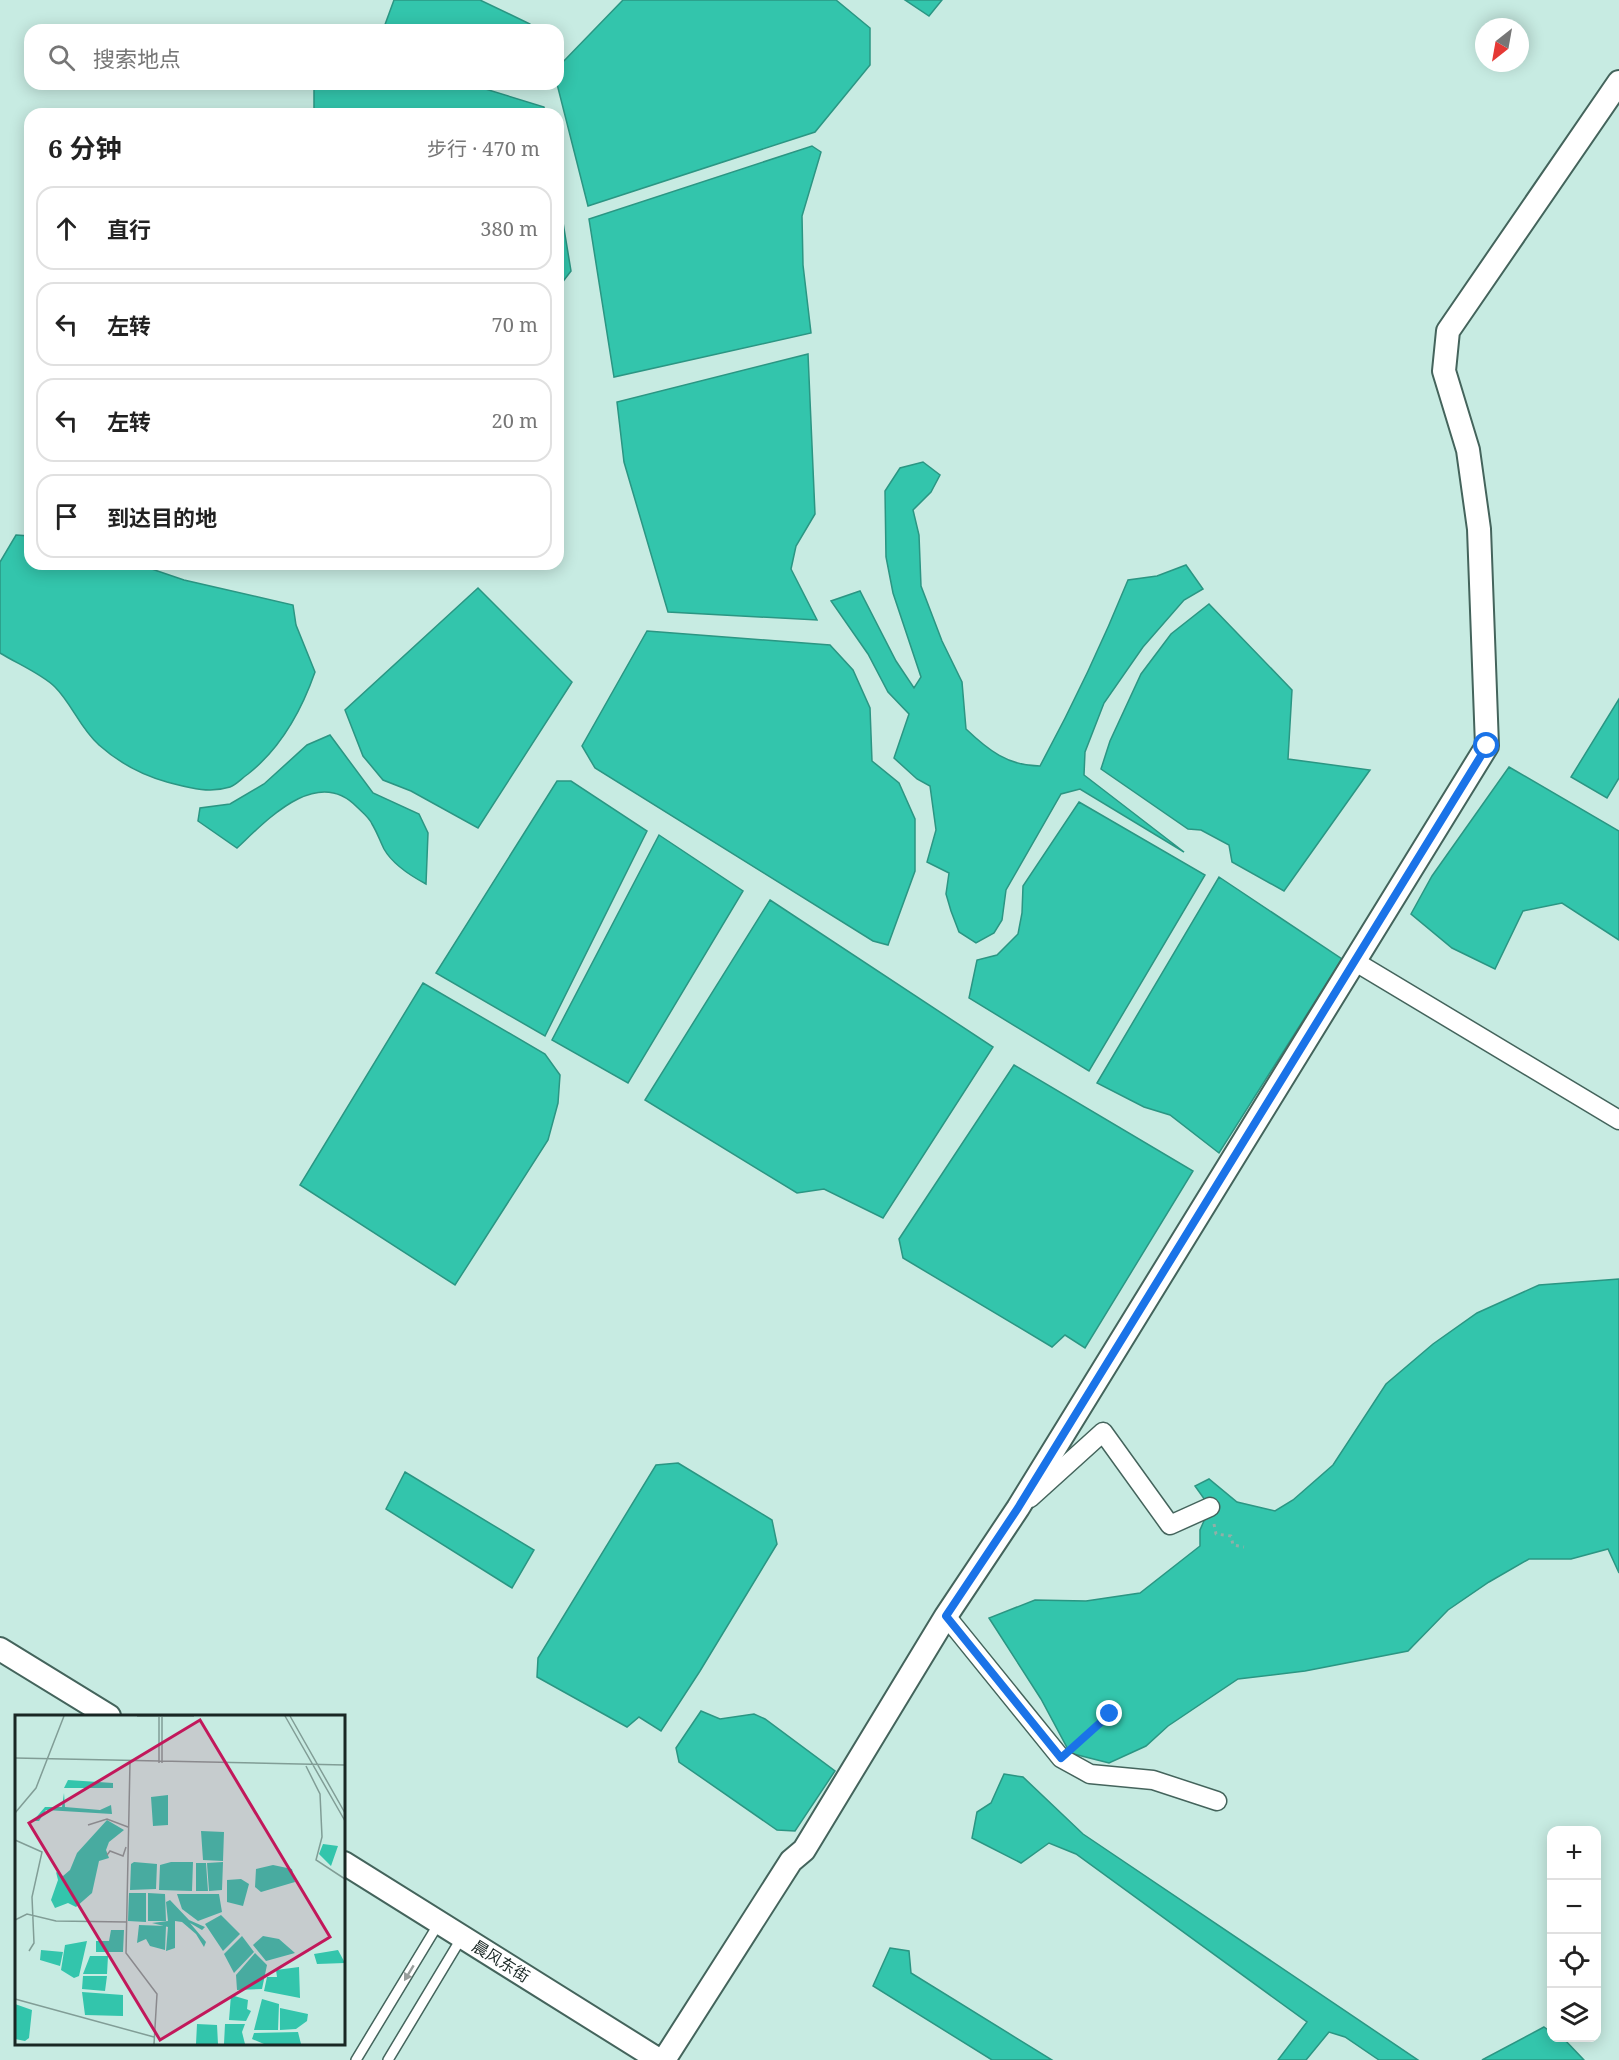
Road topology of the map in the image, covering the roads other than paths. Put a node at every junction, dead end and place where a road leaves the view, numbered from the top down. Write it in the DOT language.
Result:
graph roads {
  1 [pos="1619,82"];
  2 [pos="1354,961"];
  3 [pos="1619,1120"];
  4 [pos="1018,1508"];
  5 [pos="1210,1508"];
  6 [pos="946,1616"];
  7 [pos="0,1649"];
  8 [pos="107,1715"];
  9 [pos="1217,1802"];
  10 [pos="345,1864"];
  11 [pos="439,1923"];
  12 [pos="462,1937"];
  13 [pos="356,2060"];
  14 [pos="388,2060"];
  15 [pos="662,2060"];
  1 -- 2 [label="street"];
  2 -- 3 [label="street"];
  2 -- 4 [label="street"];
  4 -- 5 [label="street"];
  4 -- 6 [label="street"];
  6 -- 9 [label="street"];
  6 -- 15 [label="street"];
  7 -- 8 [label="street"];
  10 -- 11 [label="street, 晨风东街"];
  11 -- 12 [label="street, 晨风东街"];
  11 -- 13 [label="lane, one-way"];
  12 -- 14 [label="lane"];
  12 -- 15 [label="street, 晨风东街"];
}
